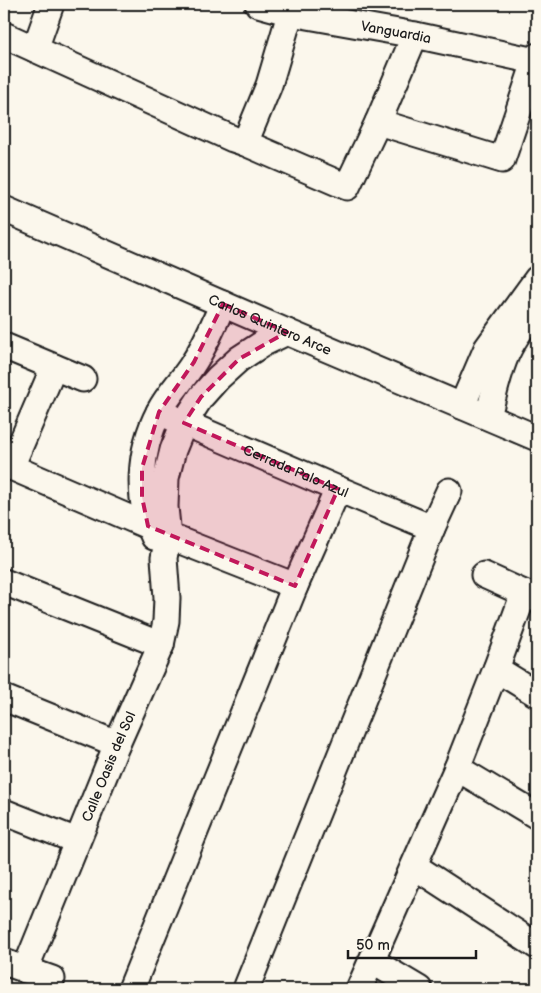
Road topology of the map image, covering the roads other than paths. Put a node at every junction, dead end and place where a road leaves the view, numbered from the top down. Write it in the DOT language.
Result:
graph roads {
  1 [pos="51,4"];
  2 [pos="258,4"];
  3 [pos="292,8"];
  4 [pos="4,35"];
  5 [pos="415,35"];
  6 [pos="35,49"];
  7 [pos="536,59"];
  8 [pos="378,122"];
  9 [pos="245,143"];
  10 [pos="4,208"];
  11 [pos="537,279"];
  12 [pos="223,304"];
  13 [pos="532,323"];
  14 [pos="287,332"];
  15 [pos="4,346"];
  16 [pos="194,362"];
  17 [pos="54,367"];
  18 [pos="218,378"];
  19 [pos="83,379"];
  20 [pos="462,406"];
  21 [pos="159,412"];
  22 [pos="488,416"];
  23 [pos="184,423"];
  24 [pos="537,438"];
  25 [pos="8,465"];
  26 [pos="338,489"];
  27 [pos="449,491"];
  28 [pos="432,528"];
  29 [pos="160,540"];
  30 [pos="484,575"];
  31 [pos="4,582"];
  32 [pos="295,586"];
  33 [pos="531,596"];
  34 [pos="161,645"];
  35 [pos="496,669"];
  36 [pos="537,694"];
  37 [pos="4,698"];
  38 [pos="117,744"];
  39 [pos="457,768"];
  40 [pos="4,812"];
  41 [pos="537,816"];
  42 [pos="77,841"];
  43 [pos="414,866"];
  44 [pos="537,946"];
  45 [pos="372,961"];
  46 [pos="14,966"];
  47 [pos="52,979"];
  48 [pos="131,989"];
  49 [pos="246,989"];
  50 [pos="359,989"];
  51 [pos="418,989"];
  1 -- 6 [label="street"];
  2 -- 3 [label="street, Vanguardia"];
  3 -- 5 [label="street, Vanguardia"];
  3 -- 9 [label="street"];
  4 -- 6 [label="street"];
  5 -- 7 [label="street, Vanguardia"];
  5 -- 8 [label="street"];
  6 -- 9 [label="street"];
  7 -- 8 [label="street"];
  8 -- 9 [label="street"];
  10 -- 12 [label="street, Carlos Quintero Arce"];
  11 -- 20 [label="street"];
  12 -- 14 [label="street, Carlos Quintero Arce"];
  12 -- 16 [label="street, Calle Oasis del Sol"];
  13 -- 22 [label="street"];
  14 -- 18 [label="street, Calle Oasis del Sol"];
  14 -- 20 [label="street, Carlos Quintero Arce"];
  15 -- 17 [label="street"];
  16 -- 18 [label="street"];
  16 -- 21 [label="street, Calle Oasis del Sol"];
  17 -- 19 [label="street"];
  17 -- 25 [label="street"];
  18 -- 23 [label="street, Calle Oasis del Sol"];
  20 -- 22 [label="street, Carlos Quintero Arce"];
  21 -- 23 [label="street, Cerrada Palo Azul"];
  21 -- 29 [label="street, Calle Oasis del Sol"];
  22 -- 24 [label="street, Carlos Quintero Arce"];
  23 -- 26 [label="street, Cerrada Palo Azul"];
  23 -- 29 [label="street, Calle Oasis del Sol"];
  25 -- 29 [label="street"];
  26 -- 28 [label="street, Cerrada Palo Azul"];
  26 -- 32 [label="street"];
  27 -- 28 [label="street"];
  28 -- 49 [label="street"];
  29 -- 32 [label="street"];
  29 -- 34 [label="street, Calle Oasis del Sol"];
  30 -- 33 [label="street"];
  31 -- 34 [label="street"];
  32 -- 48 [label="street"];
  33 -- 35 [label="street"];
  34 -- 38 [label="street, Calle Oasis del Sol"];
  35 -- 36 [label="street"];
  35 -- 39 [label="street"];
  37 -- 38 [label="street"];
  38 -- 42 [label="street, Calle Oasis del Sol"];
  39 -- 41 [label="street"];
  39 -- 43 [label="street"];
  40 -- 42 [label="street"];
  42 -- 46 [label="street, Calle Oasis del Sol"];
  43 -- 44 [label="street"];
  43 -- 45 [label="street"];
  45 -- 50 [label="street"];
  45 -- 51 [label="street"];
  46 -- 47 [label="street"];
}
